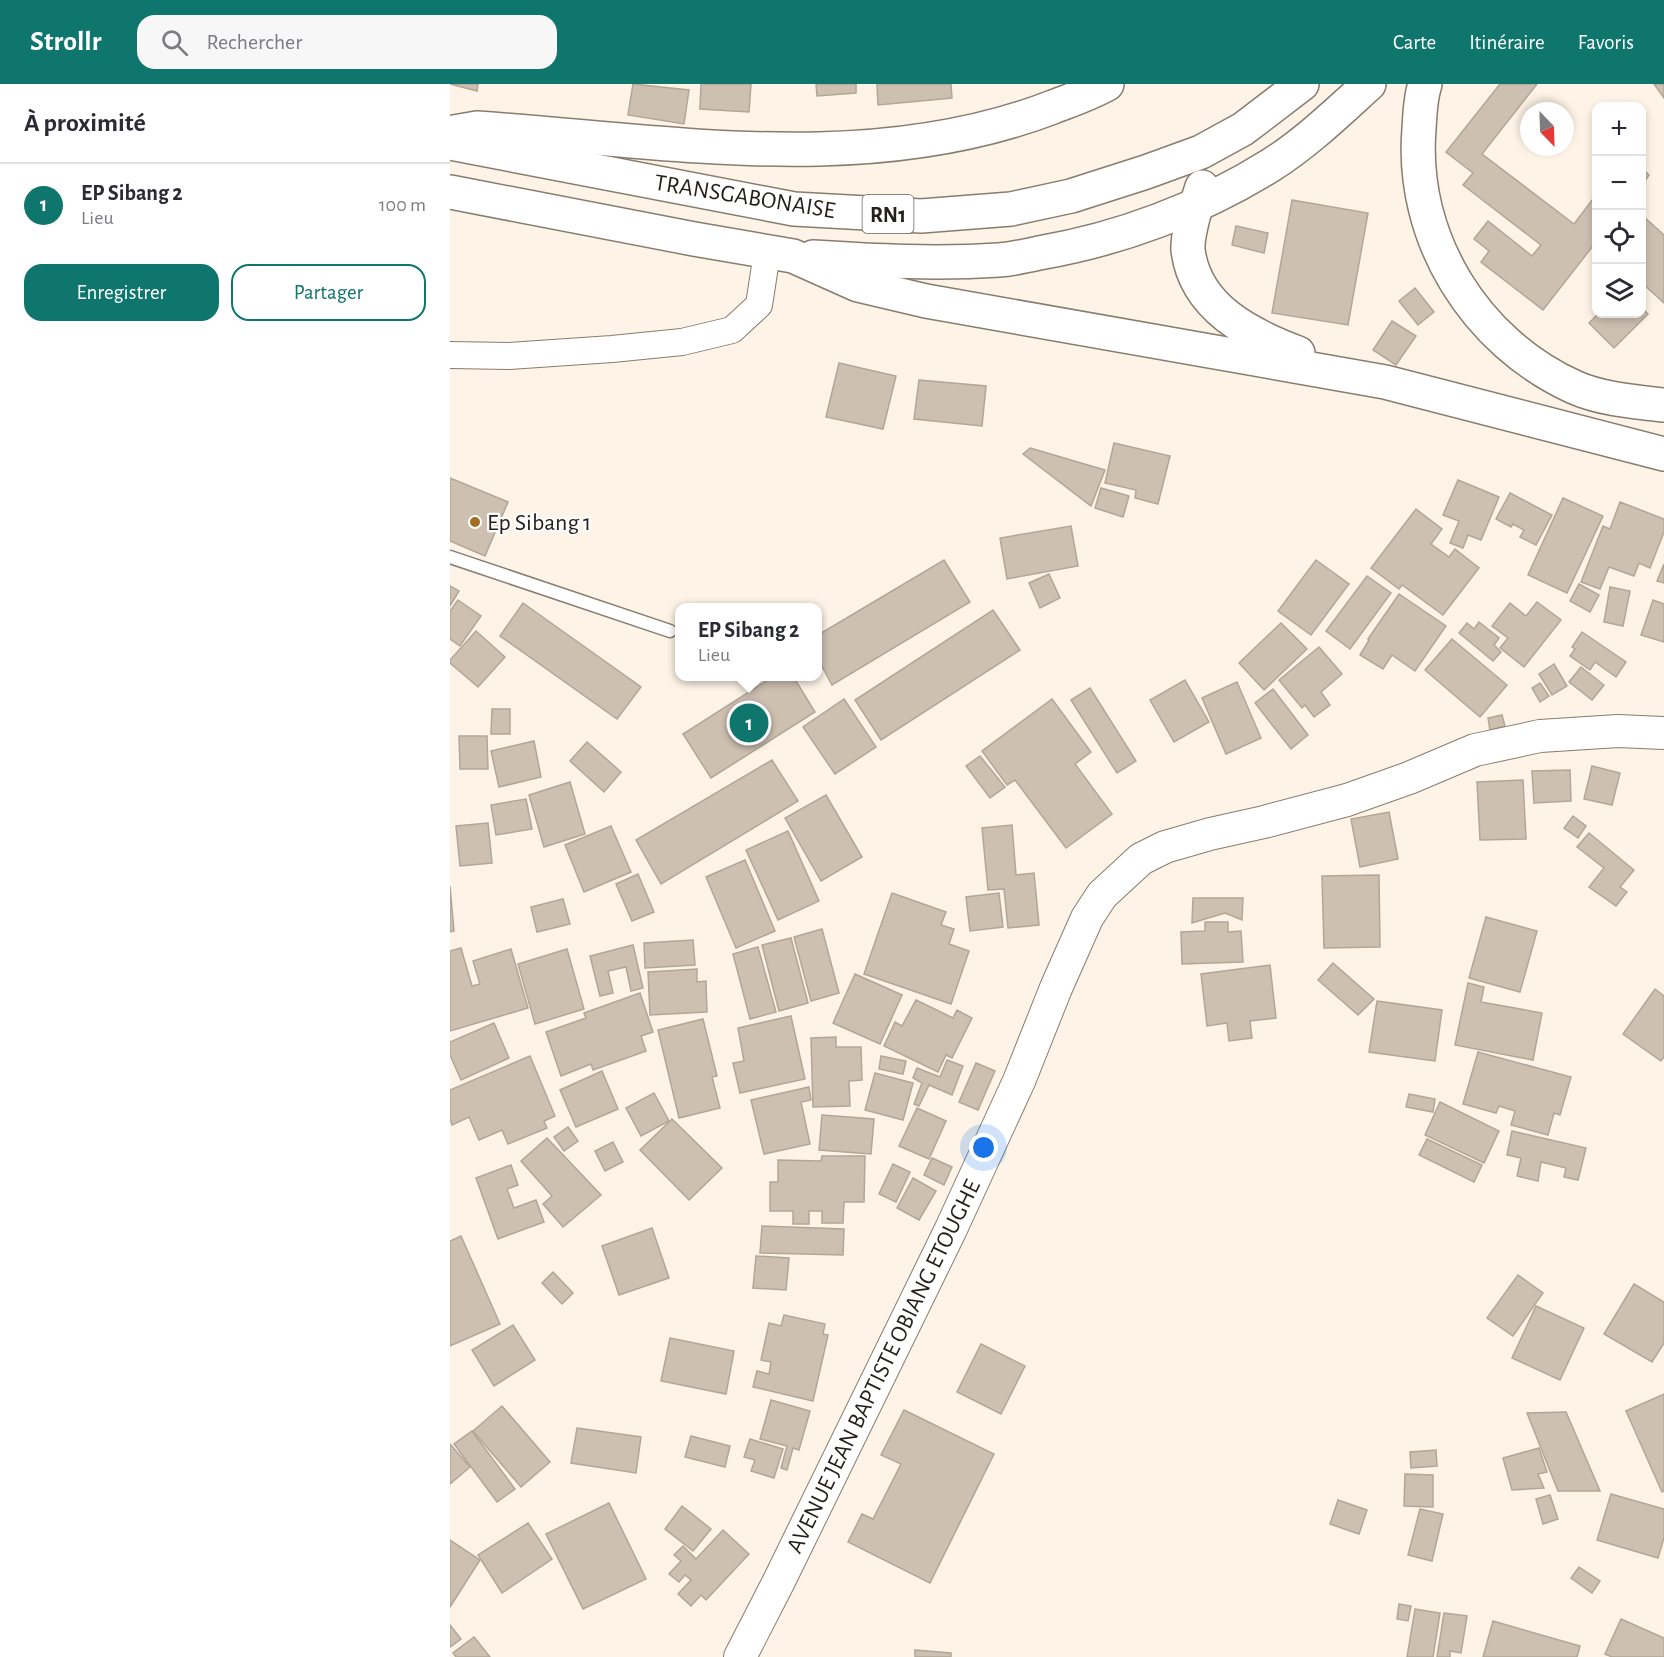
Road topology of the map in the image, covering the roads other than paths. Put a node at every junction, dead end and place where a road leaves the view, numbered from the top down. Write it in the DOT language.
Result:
graph roads {
  1 [pos="1107,84"];
  2 [pos="1302,84"];
  3 [pos="1317,84"];
  4 [pos="1369,84"];
  5 [pos="1425,84"];
  6 [pos="450,133"];
  7 [pos="450,143"];
  8 [pos="450,192"];
  9 [pos="1196,204"];
  10 [pos="780,255"];
  11 [pos="450,355"];
  12 [pos="1385,382"];
  13 [pos="1664,405"];
  14 [pos="1664,454"];
  15 [pos="450,557"];
  16 [pos="670,631"];
  17 [pos="1664,733"];
  18 [pos="740,1657"];
  1 -- 6 [label="highway"];
  2 -- 7 [label="highway, TRANSGABONAISE / RN1"];
  3 -- 9 [label="highway"];
  4 -- 9 [label="highway, TRANSGABONAISE / RN1"];
  5 -- 13 [label="highway"];
  8 -- 10 [label="highway, TRANSGABONAISE / RN1"];
  9 -- 10 [label="highway, TRANSGABONAISE / RN1"];
  9 -- 12 [label="highway"];
  10 -- 11 [label="street"];
  10 -- 12 [label="highway"];
  12 -- 14 [label="highway"];
  15 -- 16 [label="lane"];
  17 -- 18 [label="street, AVENUE JEAN BAPTISTE OBIANG ETOUGHE"];
}
